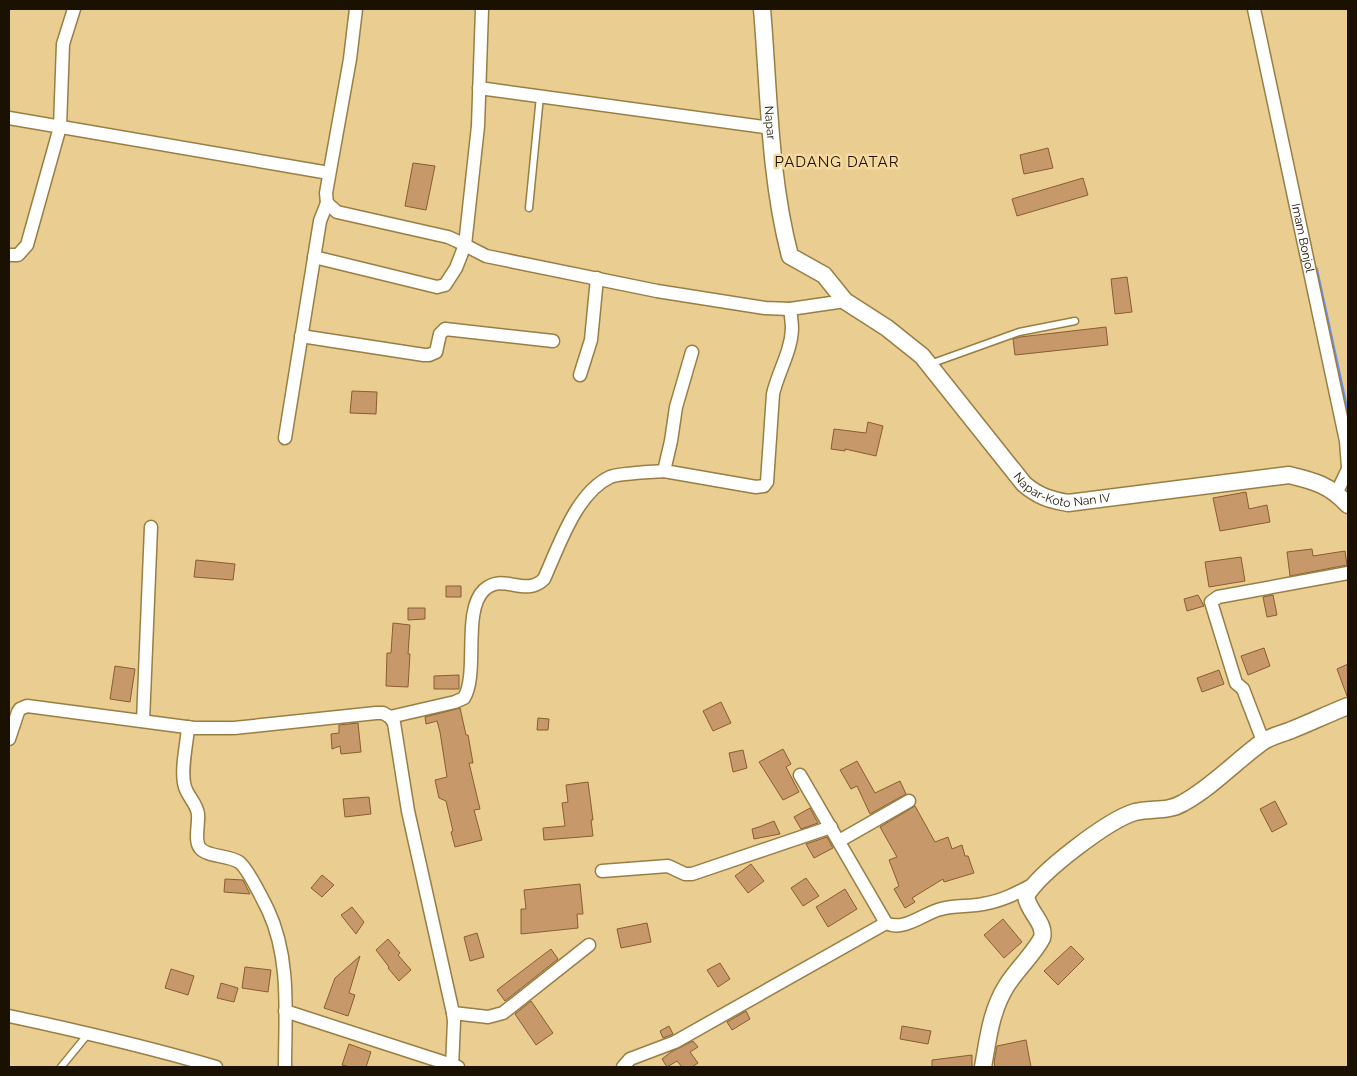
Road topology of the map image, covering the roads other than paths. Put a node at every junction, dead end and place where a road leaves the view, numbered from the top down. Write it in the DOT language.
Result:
graph roads {
  1 [pos="74,9"];
  2 [pos="356,9"];
  3 [pos="482,9"];
  4 [pos="762,9"];
  5 [pos="1254,9"];
  6 [pos="479,88"];
  7 [pos="540,96"];
  8 [pos="9,118"];
  9 [pos="60,127"];
  10 [pos="771,128"];
  11 [pos="329,173"];
  12 [pos="328,203"];
  13 [pos="529,208"];
  14 [pos="465,245"];
  15 [pos="9,255"];
  16 [pos="314,256"];
  17 [pos="824,276"];
  18 [pos="597,278"];
  19 [pos="845,301"];
  20 [pos="790,309"];
  21 [pos="1075,321"];
  22 [pos="301,336"];
  23 [pos="552,341"];
  24 [pos="692,352"];
  25 [pos="929,365"];
  26 [pos="580,375"];
  27 [pos="285,438"];
  28 [pos="1348,468"];
  29 [pos="664,471"];
  30 [pos="1337,492"];
  31 [pos="1348,504"];
  32 [pos="151,528"];
  33 [pos="1348,573"];
  34 [pos="1348,706"];
  35 [pos="390,717"];
  36 [pos="143,721"];
  37 [pos="188,727"];
  38 [pos="9,739"];
  39 [pos="1263,742"];
  40 [pos="800,775"];
  41 [pos="909,801"];
  42 [pos="831,827"];
  43 [pos="839,842"];
  44 [pos="602,871"];
  45 [pos="1030,889"];
  46 [pos="886,923"];
  47 [pos="589,945"];
  48 [pos="285,1011"];
  49 [pos="453,1012"];
  50 [pos="9,1016"];
  51 [pos="89,1033"];
  52 [pos="454,1066"];
  53 [pos="61,1067"];
  54 [pos="216,1067"];
  55 [pos="285,1067"];
  56 [pos="624,1067"];
  57 [pos="983,1067"];
  1 -- 9 [label="street"];
  2 -- 11 [label="street"];
  3 -- 6 [label="street"];
  4 -- 10 [label="street, Napar"];
  5 -- 28 [label="street, Imam Bonjol"];
  6 -- 7 [label="street"];
  6 -- 14 [label="street"];
  7 -- 10 [label="street"];
  7 -- 13 [label="lane"];
  8 -- 9 [label="street"];
  9 -- 11 [label="street"];
  9 -- 15 [label="street"];
  10 -- 17 [label="street, Napar"];
  11 -- 12 [label="street"];
  12 -- 14 [label="street"];
  12 -- 16 [label="street"];
  14 -- 16 [label="street"];
  14 -- 18 [label="street"];
  16 -- 22 [label="street"];
  17 -- 19 [label="street, Napar-Koto Nan IV"];
  18 -- 20 [label="street"];
  18 -- 26 [label="street"];
  19 -- 20 [label="street"];
  19 -- 25 [label="street, Napar-Koto Nan IV"];
  20 -- 29 [label="street"];
  21 -- 25 [label="lane"];
  22 -- 23 [label="street"];
  22 -- 27 [label="street"];
  24 -- 29 [label="street"];
  25 -- 30 [label="street, Napar-Koto Nan IV"];
  28 -- 30 [label="street, Imam Bonjol"];
  29 -- 35 [label="street"];
  30 -- 31 [label="street, Napar-Koto Nan IV"];
  32 -- 36 [label="street"];
  33 -- 39 [label="street"];
  34 -- 39 [label="street"];
  35 -- 37 [label="street"];
  35 -- 49 [label="street"];
  36 -- 37 [label="street"];
  36 -- 38 [label="street"];
  37 -- 48 [label="street"];
  39 -- 45 [label="street"];
  40 -- 42 [label="street"];
  41 -- 43 [label="street"];
  42 -- 43 [label="street"];
  42 -- 44 [label="street"];
  43 -- 46 [label="street"];
  45 -- 46 [label="street"];
  45 -- 57 [label="street"];
  46 -- 56 [label="street"];
  47 -- 49 [label="street"];
  48 -- 52 [label="street"];
  48 -- 55 [label="street"];
  49 -- 52 [label="street"];
  50 -- 51 [label="street"];
  51 -- 53 [label="lane"];
  51 -- 54 [label="street"];
}
